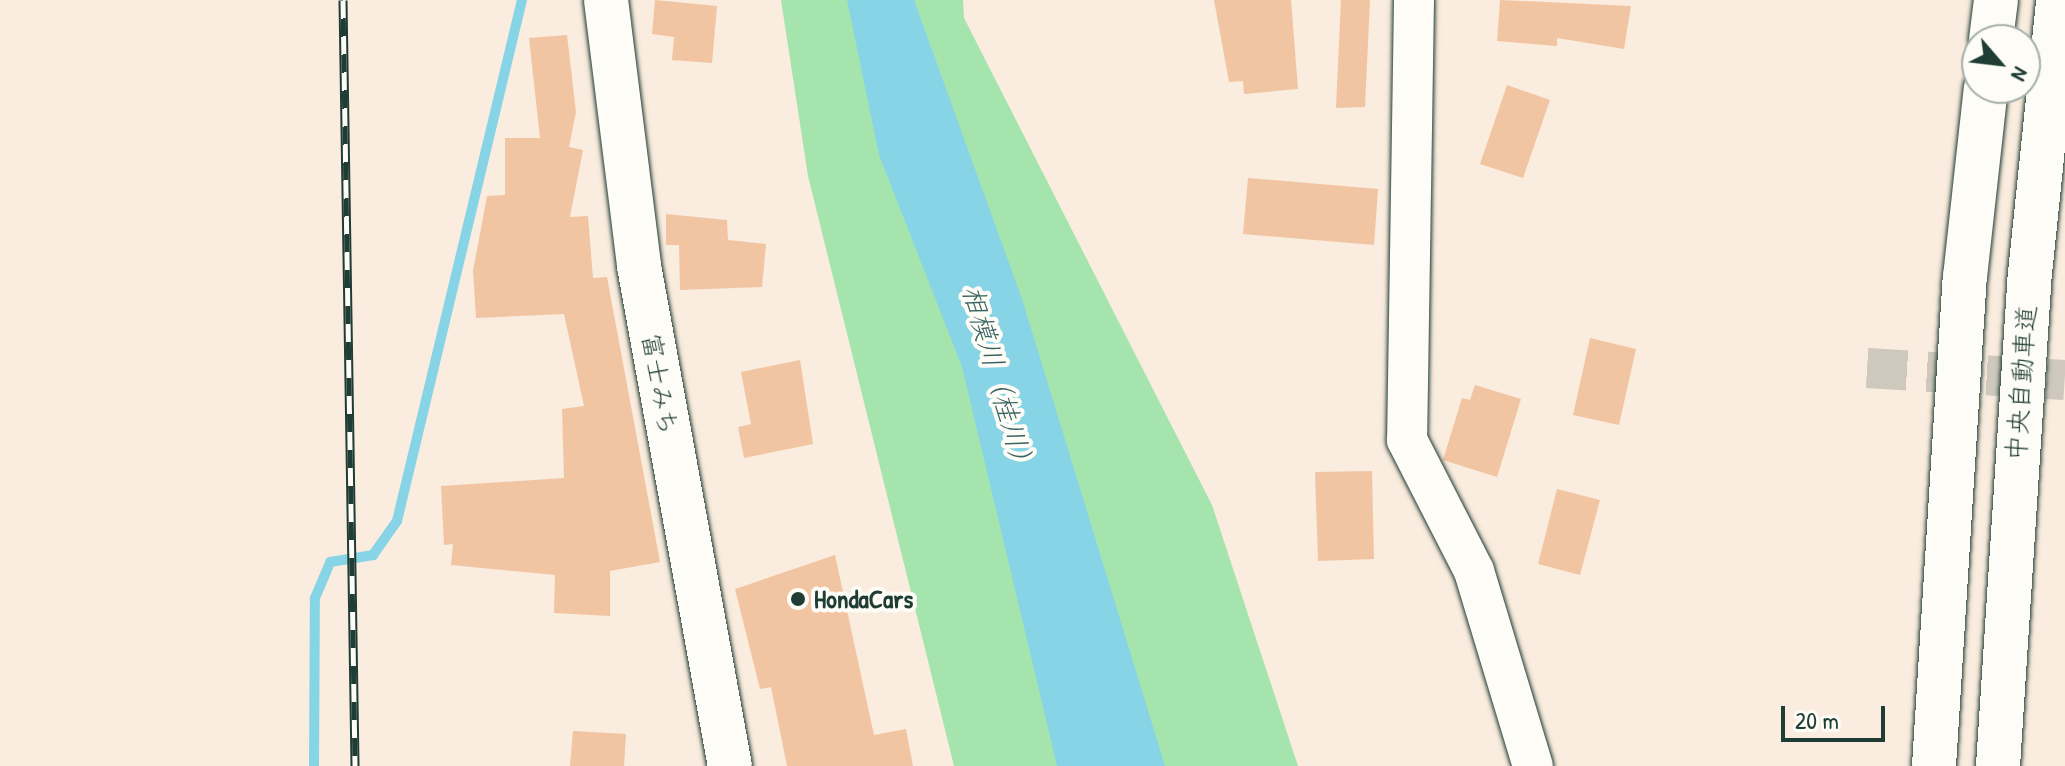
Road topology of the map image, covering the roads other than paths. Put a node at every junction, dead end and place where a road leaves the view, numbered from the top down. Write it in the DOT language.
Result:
graph roads {
  1 [pos="606,0"];
  2 [pos="1414,0"];
  3 [pos="1996,0"];
  4 [pos="2058,0"];
  5 [pos="1993,24"];
  6 [pos="1984,104"];
  7 [pos="730,766"];
  8 [pos="1533,766"];
  9 [pos="1934,766"];
  10 [pos="1998,766"];
  1 -- 7 [label="highway, 富士みち"];
  2 -- 8 [label="street"];
  3 -- 5 [label="highway"];
  4 -- 10 [label="highway, 中央自動車道"];
  6 -- 9 [label="highway"];
}
